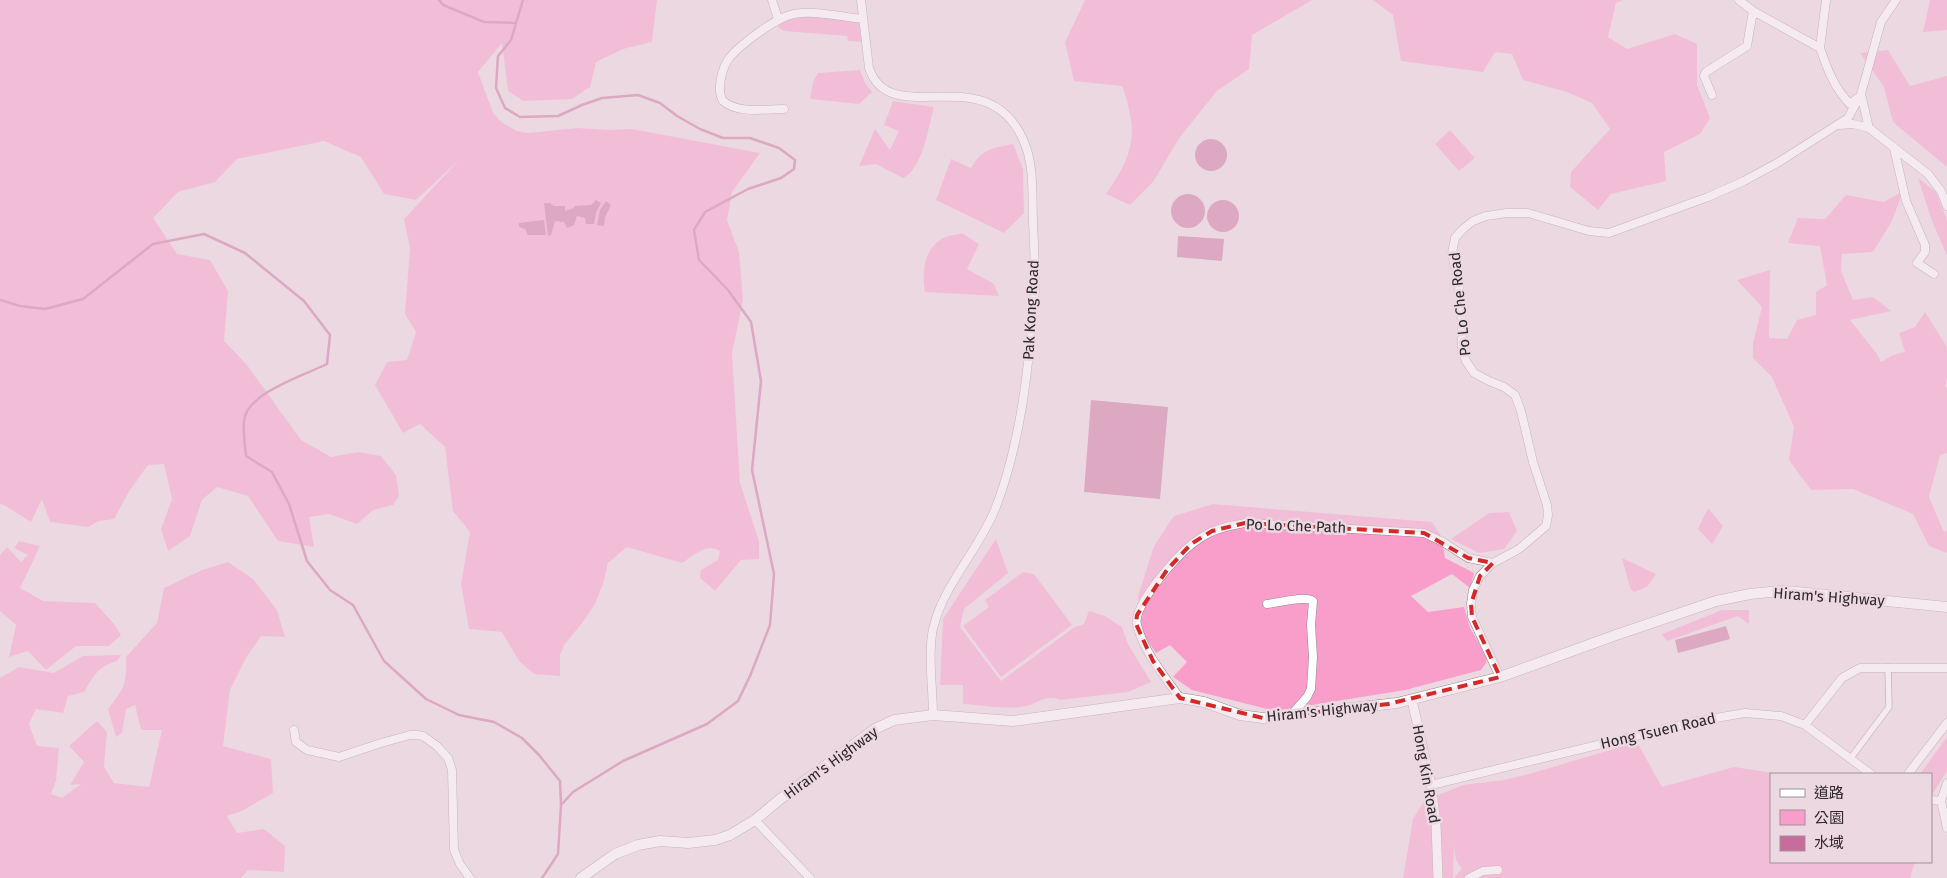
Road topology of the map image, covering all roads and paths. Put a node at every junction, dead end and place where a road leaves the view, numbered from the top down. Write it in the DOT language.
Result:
graph roads {
  1 [pos="772,0"];
  2 [pos="861,0"];
  3 [pos="1739,0"];
  4 [pos="1826,0"];
  5 [pos="1896,0"];
  6 [pos="1753,11"];
  7 [pos="778,19"];
  8 [pos="863,19"];
  9 [pos="1820,48"];
  10 [pos="1712,94"];
  11 [pos="1861,94"];
  12 [pos="784,109"];
  13 [pos="1839,125"];
  14 [pos="1869,128"];
  15 [pos="1894,148"];
  16 [pos="1947,206"];
  17 [pos="1934,274"];
  18 [pos="1493,563"];
  19 [pos="1267,604"];
  20 [pos="1947,607"];
  21 [pos="1888,667"];
  22 [pos="1947,668"];
  23 [pos="1500,677"];
  24 [pos="1180,698"];
  25 [pos="1412,700"];
  26 [pos="933,715"];
  27 [pos="1291,715"];
  28 [pos="1947,722"];
  29 [pos="1805,725"];
  30 [pos="294,730"];
  31 [pos="1850,759"];
  32 [pos="1870,773"];
  33 [pos="1909,773"];
  34 [pos="1947,783"];
  35 [pos="1431,785"];
  36 [pos="1932,800"];
  37 [pos="1941,801"];
  38 [pos="755,820"];
  39 [pos="1947,828"];
  40 [pos="1498,870"];
  41 [pos="470,878"];
  42 [pos="581,878"];
  43 [pos="810,878"];
  44 [pos="1438,878"];
  45 [pos="1469,878"];
  1 -- 7 [label="street"];
  2 -- 8 [label="street, Pak Kong Road"];
  3 -- 6 [label="street"];
  4 -- 9 [label="street"];
  5 -- 11 [label="street, Po Lo Che Road"];
  6 -- 9 [label="street"];
  6 -- 10 [label="street"];
  7 -- 8 [label="street"];
  7 -- 12 [label="street"];
  8 -- 26 [label="street, Pak Kong Road"];
  9 -- 11 [label="street"];
  11 -- 13 [label="street, Po Lo Che Road"];
  11 -- 14 [label="street"];
  13 -- 14 [label="street"];
  13 -- 18 [label="street, Po Lo Che Road"];
  14 -- 15 [label="street"];
  15 -- 16 [label="street"];
  15 -- 17 [label="street"];
  18 -- 23 [label="street, Po Lo Che Road"];
  18 -- 24 [label="street, Po Lo Che Path"];
  19 -- 27 [label="street"];
  20 -- 23 [label="main road, Hiram's Highway"];
  21 -- 22 [label="street"];
  21 -- 29 [label="street"];
  21 -- 31 [label="street"];
  23 -- 25 [label="main road, Hiram's Highway"];
  24 -- 26 [label="main road, Hiram's Highway"];
  24 -- 27 [label="main road, Hiram's Highway"];
  25 -- 27 [label="main road, Hiram's Highway"];
  25 -- 35 [label="street, Hong Kin Road"];
  26 -- 38 [label="main road, Hiram's Highway"];
  28 -- 33 [label="street"];
  29 -- 31 [label="street, Hong Tsuen Road"];
  29 -- 35 [label="street, Hong Tsuen Road"];
  30 -- 41 [label="street"];
  31 -- 32 [label="street, Hong Tsuen Road"];
  34 -- 37 [label="street"];
  35 -- 44 [label="street, Hong Kin Road"];
  36 -- 37 [label="street"];
  37 -- 39 [label="street"];
  38 -- 42 [label="main road, Hiram's Highway"];
  38 -- 43 [label="street"];
  40 -- 45 [label="street"];
}
